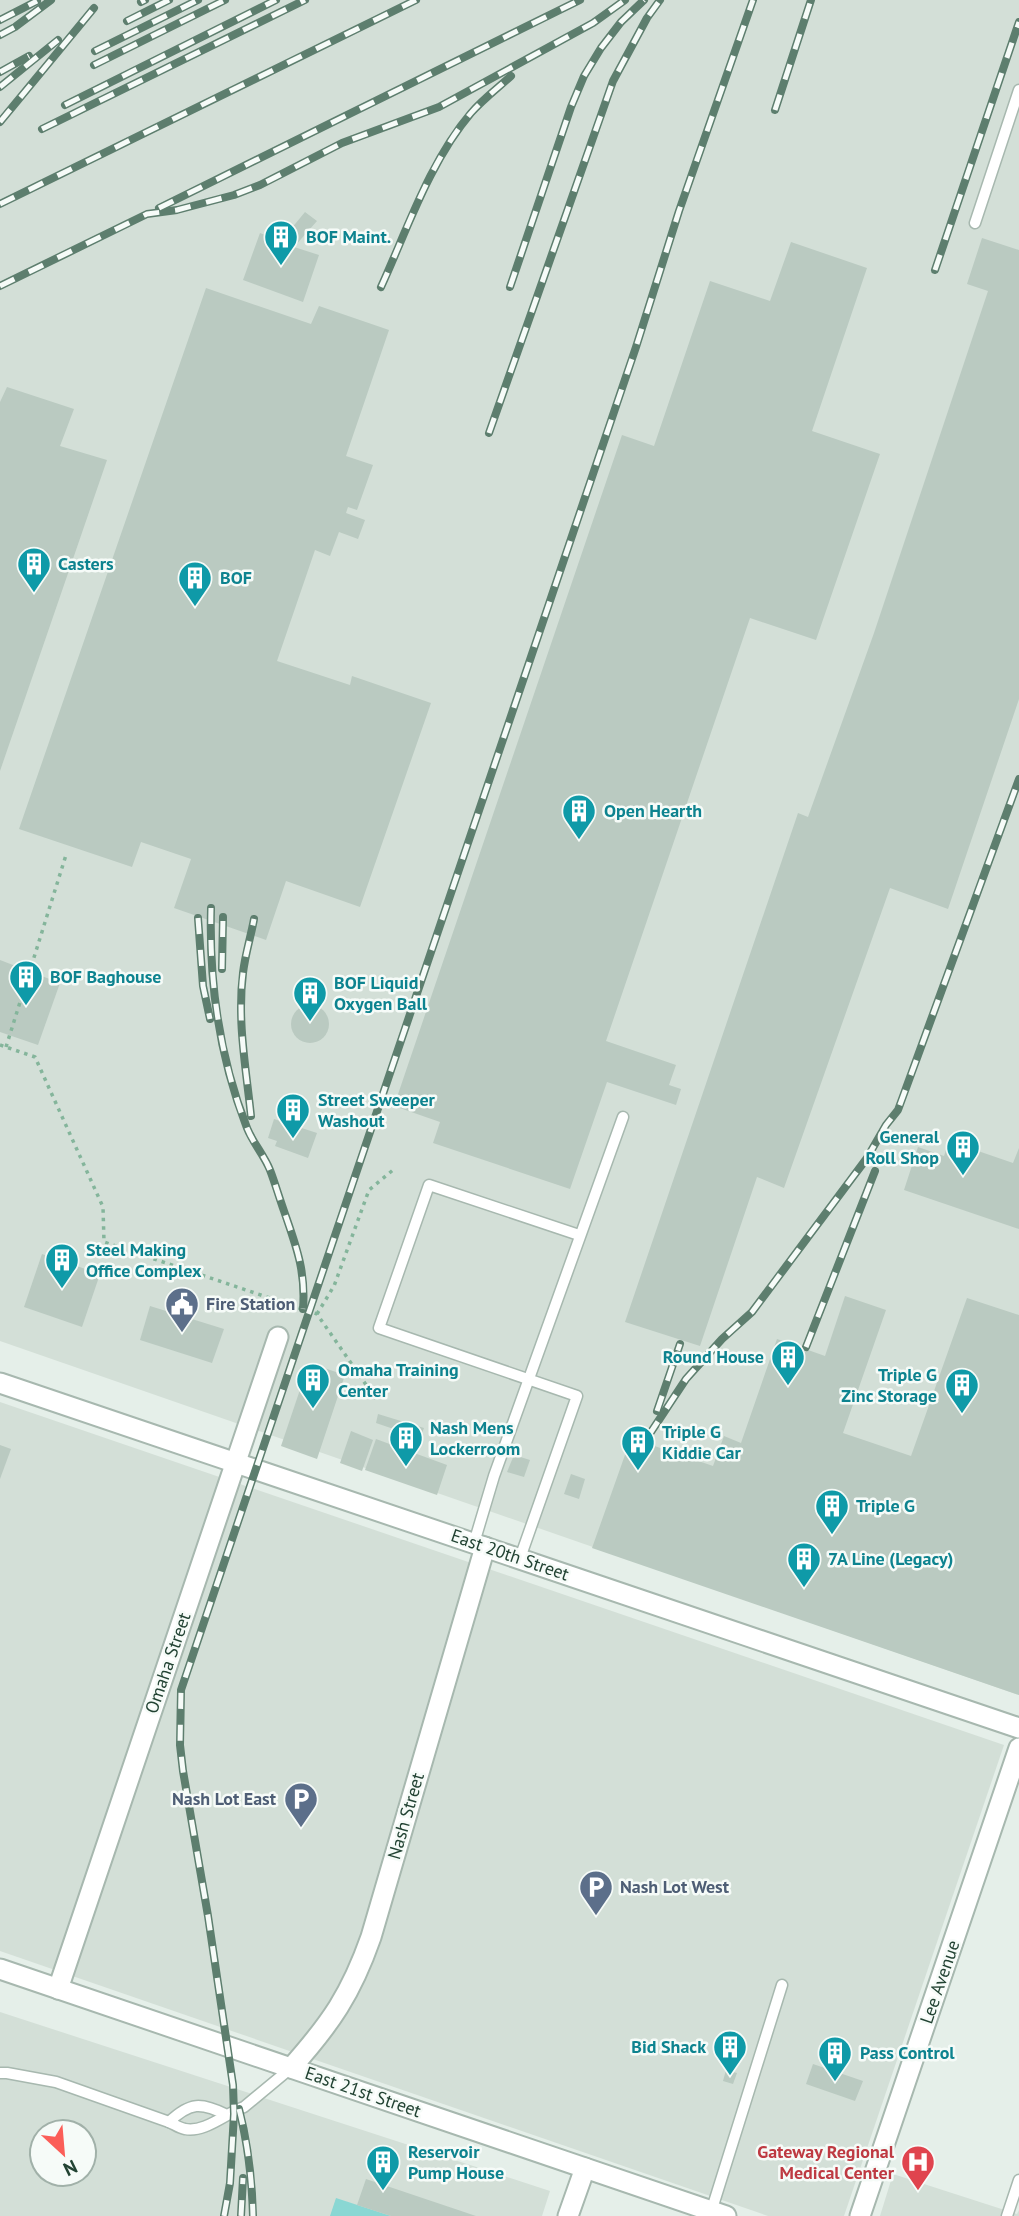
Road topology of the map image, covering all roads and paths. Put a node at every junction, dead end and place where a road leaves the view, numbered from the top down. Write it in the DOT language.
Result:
graph roads {
  1 [pos="1019,90"];
  2 [pos="975,223"];
  3 [pos="66,855"];
  4 [pos="0,1045"];
  5 [pos="6,1047"];
  6 [pos="623,1117"];
  7 [pos="393,1170"];
  8 [pos="579,1235"];
  9 [pos="317,1314"];
  10 [pos="278,1337"];
  11 [pos="528,1378"];
  12 [pos="0,1382"];
  13 [pos="378,1402"];
  14 [pos="235,1462"];
  15 [pos="479,1545"];
  16 [pos="520,1558"];
  17 [pos="1019,1728"];
  18 [pos="1019,1748"];
  19 [pos="0,1969"];
  20 [pos="782,1985"];
  21 [pos="58,1989"];
  22 [pos="291,2068"];
  23 [pos="0,2073"];
  24 [pos="227,2115"];
  25 [pos="169,2122"];
  26 [pos="585,2168"];
  27 [pos="1019,2180"];
  28 [pos="716,2214"];
  29 [pos="568,2216"];
  30 [pos="860,2216"];
  31 [pos="1007,2216"];
  1 -- 2 [label="lane"];
  3 -- 5 [label="path"];
  4 -- 5 [label="path"];
  5 -- 9 [label="path"];
  6 -- 8 [label="lane"];
  7 -- 9 [label="path"];
  8 -- 11 [label="lane"];
  8 -- 11 [label="lane"];
  9 -- 13 [label="path"];
  10 -- 14 [label="street, Omaha Street"];
  11 -- 15 [label="lane"];
  11 -- 16 [label="lane"];
  12 -- 14 [label="street, East 20th Street"];
  14 -- 15 [label="street, East 20th Street"];
  14 -- 21 [label="street, Omaha Street"];
  15 -- 16 [label="street, East 20th Street"];
  15 -- 22 [label="street, Nash Street"];
  16 -- 17 [label="street, East 20th Street"];
  18 -- 30 [label="street, Lee Avenue"];
  19 -- 21 [label="street, East 21st Street"];
  20 -- 28 [label="lane"];
  21 -- 22 [label="street, East 21st Street"];
  22 -- 24 [label="lane"];
  22 -- 26 [label="street, East 21st Street"];
  23 -- 25 [label="lane"];
  24 -- 25 [label="lane"];
  24 -- 25 [label="lane"];
  26 -- 28 [label="street, East 21st Street"];
  26 -- 29 [label="street"];
  27 -- 31 [label="lane"];
}
